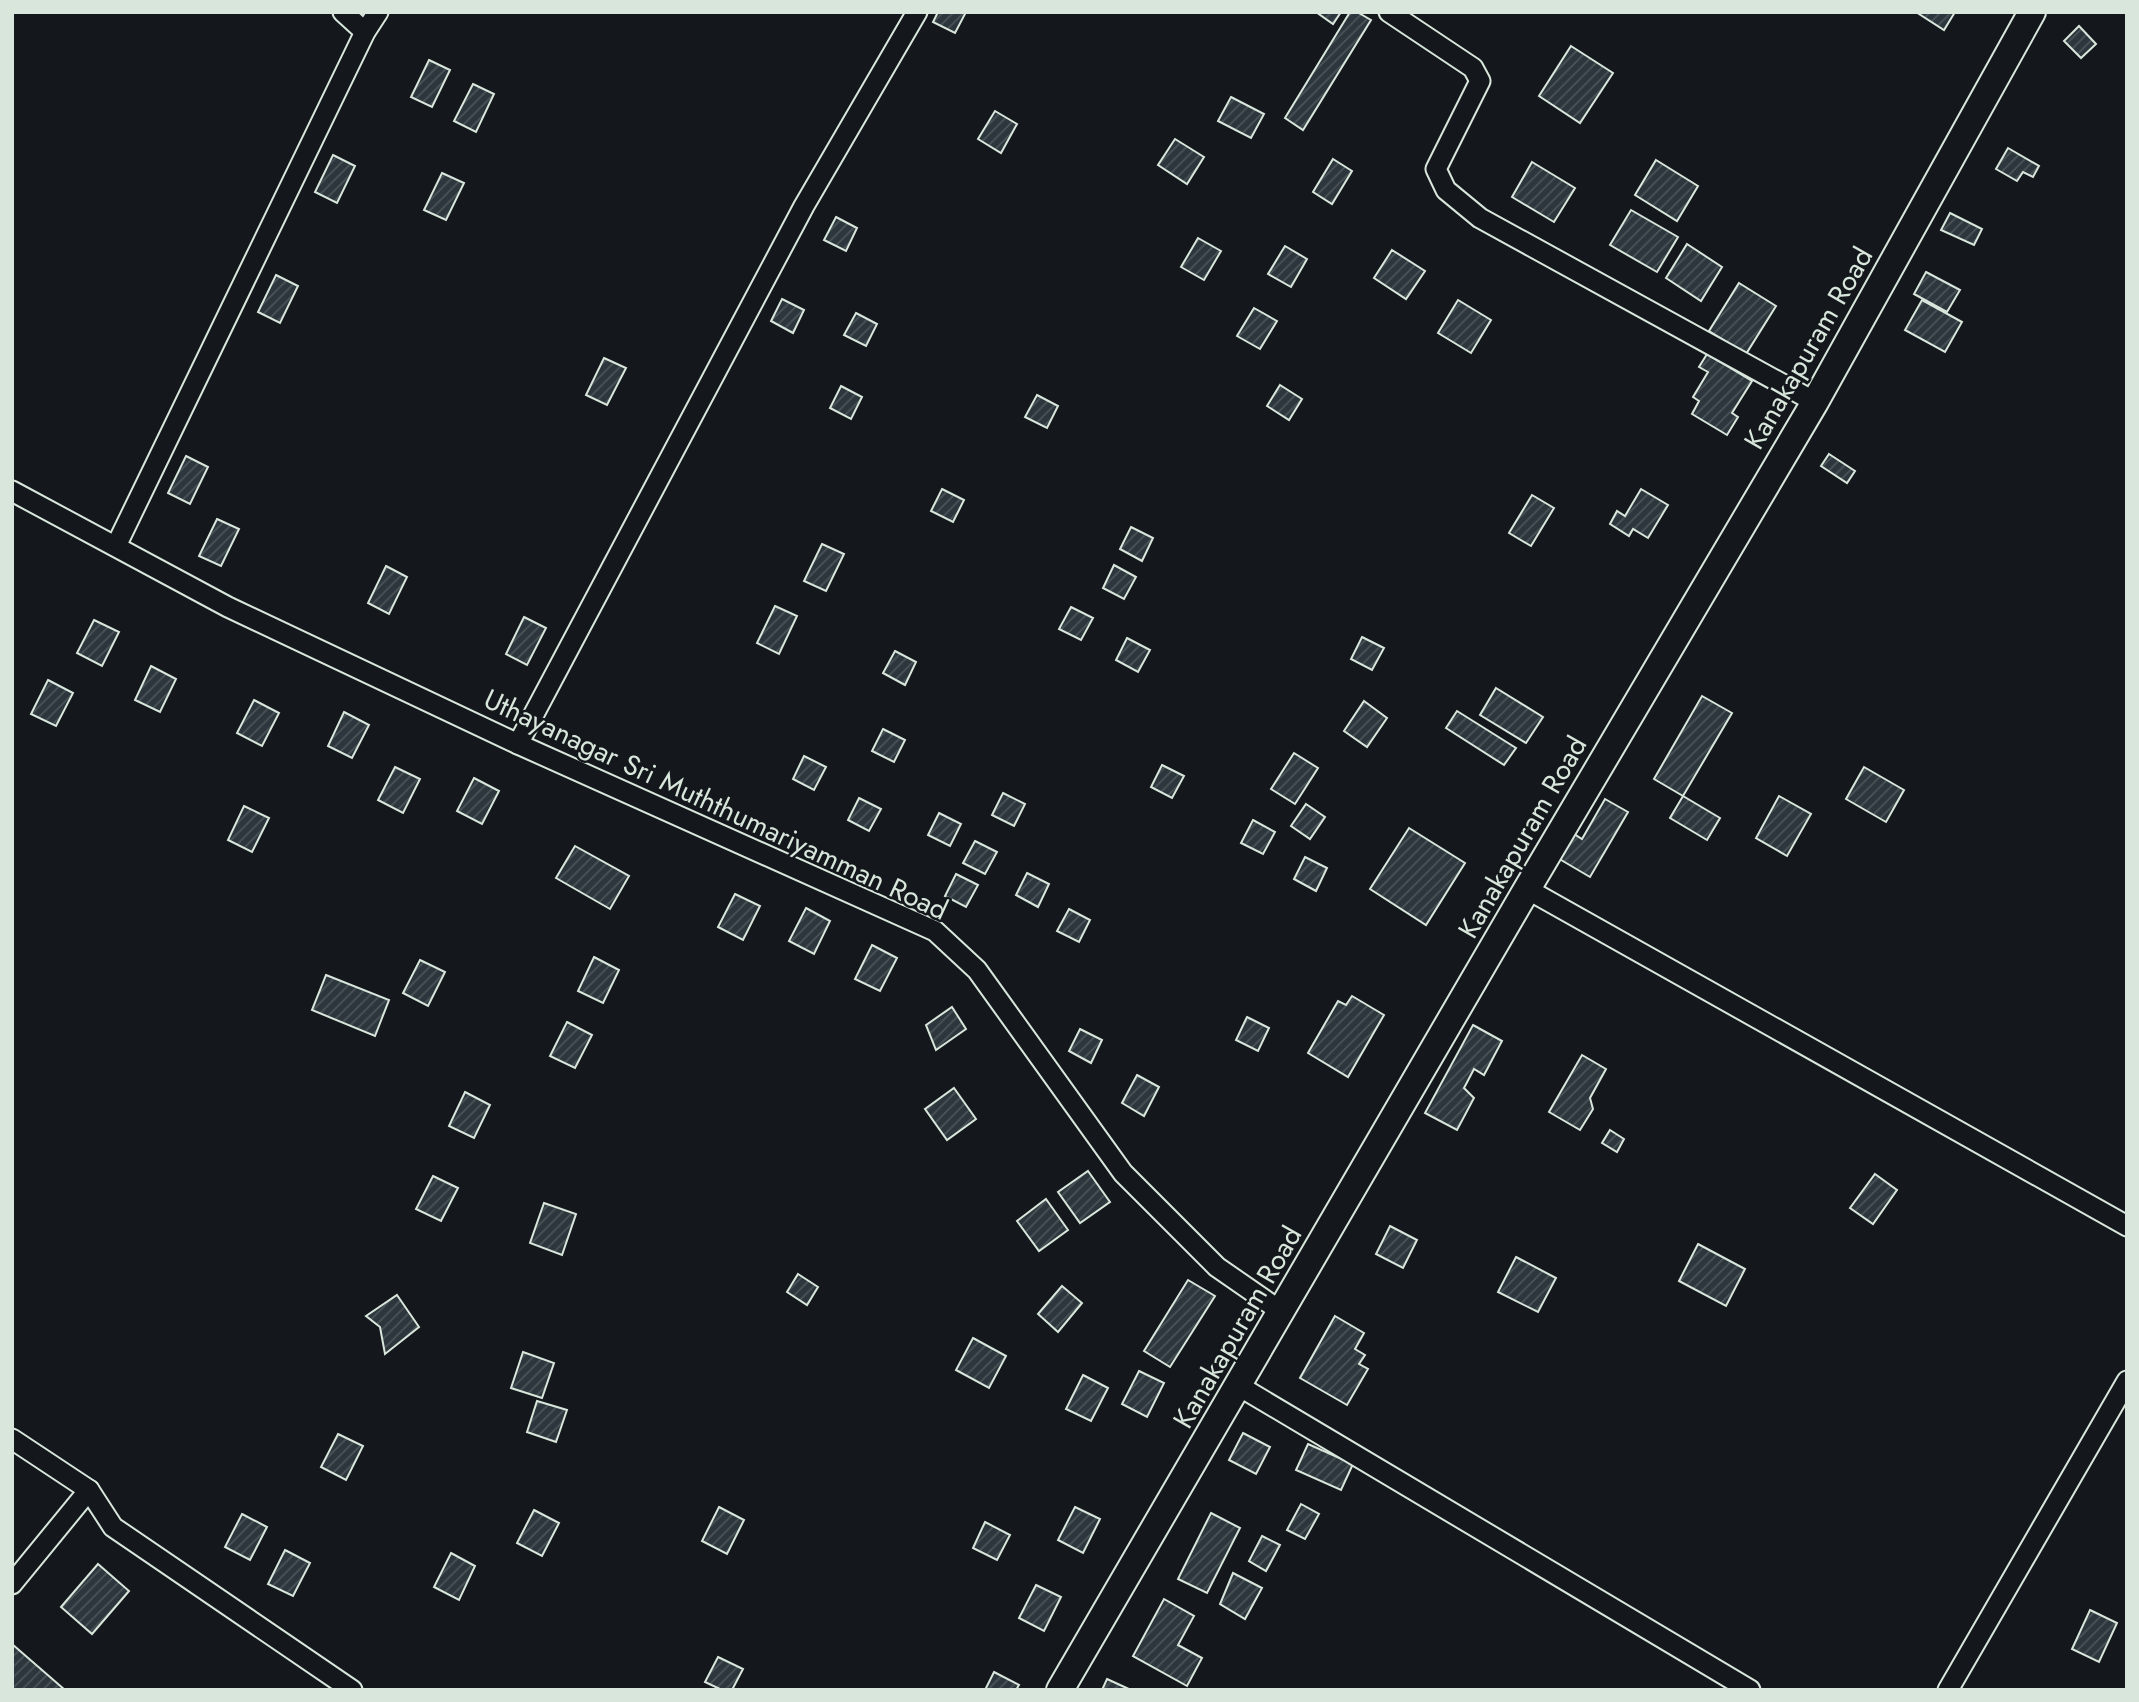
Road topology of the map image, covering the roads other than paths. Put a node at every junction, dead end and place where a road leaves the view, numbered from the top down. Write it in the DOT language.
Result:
graph roads {
  1 [pos="343,12"];
  2 [pos="378,12"];
  3 [pos="917,12"];
  4 [pos="1389,12"];
  5 [pos="2032,12"];
  6 [pos="365,32"];
  7 [pos="1815,402"];
  8 [pos="12,491"];
  9 [pos="116,546"];
  10 [pos="518,744"];
  11 [pos="1527,889"];
  12 [pos="2127,1226"];
  13 [pos="1282,1312"];
  14 [pos="2127,1381"];
  15 [pos="1239,1386"];
  16 [pos="12,1439"];
  17 [pos="89,1490"];
  18 [pos="12,1584"];
  19 [pos="352,1690"];
  20 [pos="1060,1690"];
  21 [pos="1750,1690"];
  22 [pos="1948,1690"];
  1 -- 6 [label="street"];
  2 -- 6 [label="street"];
  3 -- 10 [label="street"];
  4 -- 7 [label="street"];
  5 -- 7 [label="street, Kanakapuram Road"];
  6 -- 9 [label="street"];
  7 -- 11 [label="street, Kanakapuram Road"];
  8 -- 9 [label="street, Uthayanagar Sri Muththumariyamman Road"];
  9 -- 10 [label="street, Uthayanagar Sri Muththumariyamman Road"];
  10 -- 13 [label="street, Uthayanagar Sri Muththumariyamman Road"];
  11 -- 12 [label="street"];
  11 -- 13 [label="street, Kanakapuram Road"];
  13 -- 15 [label="street, Kanakapuram Road"];
  14 -- 22 [label="street"];
  15 -- 20 [label="street, Kanakapuram Road"];
  15 -- 21 [label="street"];
  16 -- 17 [label="street"];
  17 -- 18 [label="street"];
  17 -- 19 [label="street"];
}
